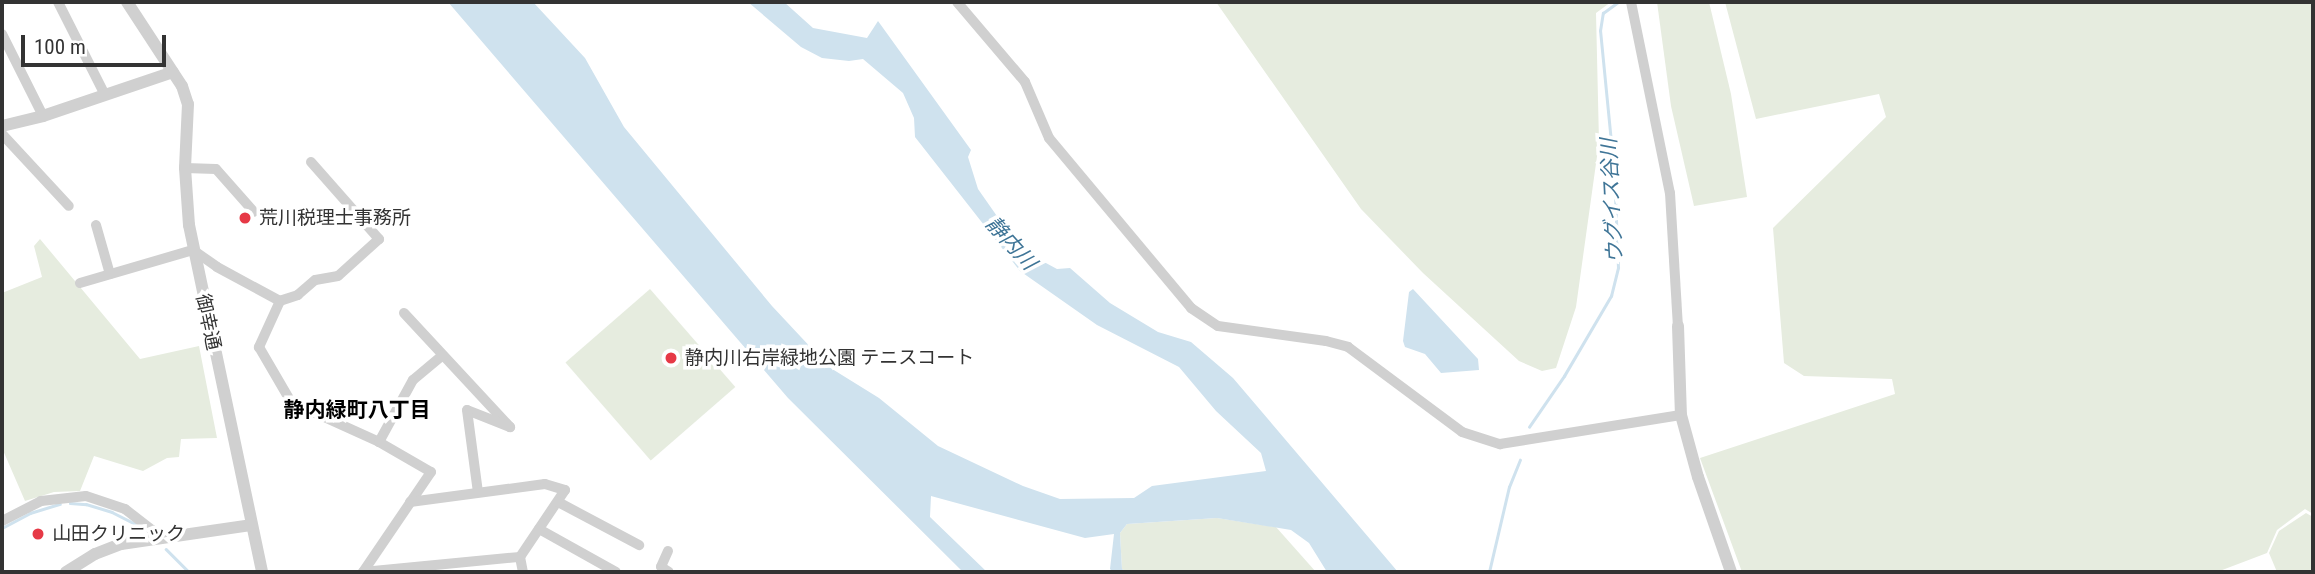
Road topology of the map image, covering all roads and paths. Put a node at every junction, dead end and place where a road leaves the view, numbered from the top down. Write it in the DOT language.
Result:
graph roads {
  1 [pos="58,2"];
  2 [pos="127,2"];
  3 [pos="957,2"];
  4 [pos="1631,2"];
  5 [pos="2,34"];
  6 [pos="173,72"];
  7 [pos="105,95"];
  8 [pos="43,116"];
  9 [pos="2,126"];
  10 [pos="2,134"];
  11 [pos="311,162"];
  12 [pos="185,168"];
  13 [pos="69,206"];
  14 [pos="254,212"];
  15 [pos="96,225"];
  16 [pos="193,250"];
  17 [pos="110,274"];
  18 [pos="80,283"];
  19 [pos="280,301"];
  20 [pos="404,313"];
  21 [pos="1678,326"];
  22 [pos="442,356"];
  23 [pos="1681,415"];
  24 [pos="379,442"];
  25 [pos="478,492"];
  26 [pos="410,502"];
  27 [pos="558,502"];
  28 [pos="2,521"];
  29 [pos="251,525"];
  30 [pos="539,529"];
  31 [pos="161,537"];
  32 [pos="639,545"];
  33 [pos="668,551"];
  34 [pos="520,557"];
  35 [pos="66,572"];
  36 [pos="262,572"];
  37 [pos="363,572"];
  38 [pos="379,572"];
  39 [pos="523,572"];
  40 [pos="616,572"];
  41 [pos="669,572"];
  42 [pos="1731,572"];
  1 -- 7 [label="street"];
  2 -- 6 [label="street, 御幸通"];
  3 -- 23 [label="street"];
  4 -- 21 [label="street"];
  5 -- 8 [label="street"];
  6 -- 7 [label="street"];
  6 -- 12 [label="street, 御幸通"];
  7 -- 8 [label="street"];
  8 -- 9 [label="street"];
  10 -- 13 [label="street"];
  11 -- 19 [label="street"];
  12 -- 14 [label="street"];
  12 -- 16 [label="street, 御幸通"];
  15 -- 17 [label="street"];
  16 -- 17 [label="street"];
  16 -- 19 [label="street"];
  16 -- 29 [label="street, 御幸通"];
  17 -- 18 [label="street"];
  19 -- 24 [label="street"];
  20 -- 22 [label="street"];
  21 -- 23 [label="street"];
  22 -- 24 [label="street"];
  22 -- 25 [label="street"];
  23 -- 42 [label="street"];
  24 -- 26 [label="street"];
  25 -- 26 [label="street"];
  25 -- 27 [label="street"];
  26 -- 37 [label="street"];
  27 -- 30 [label="street"];
  27 -- 32 [label="street"];
  28 -- 31 [label="street"];
  29 -- 31 [label="street"];
  29 -- 36 [label="street, 御幸通"];
  30 -- 34 [label="street"];
  30 -- 40 [label="street"];
  31 -- 35 [label="street"];
  33 -- 41 [label="street"];
  34 -- 38 [label="street"];
  34 -- 39 [label="street"];
  37 -- 38 [label="street"];
}
